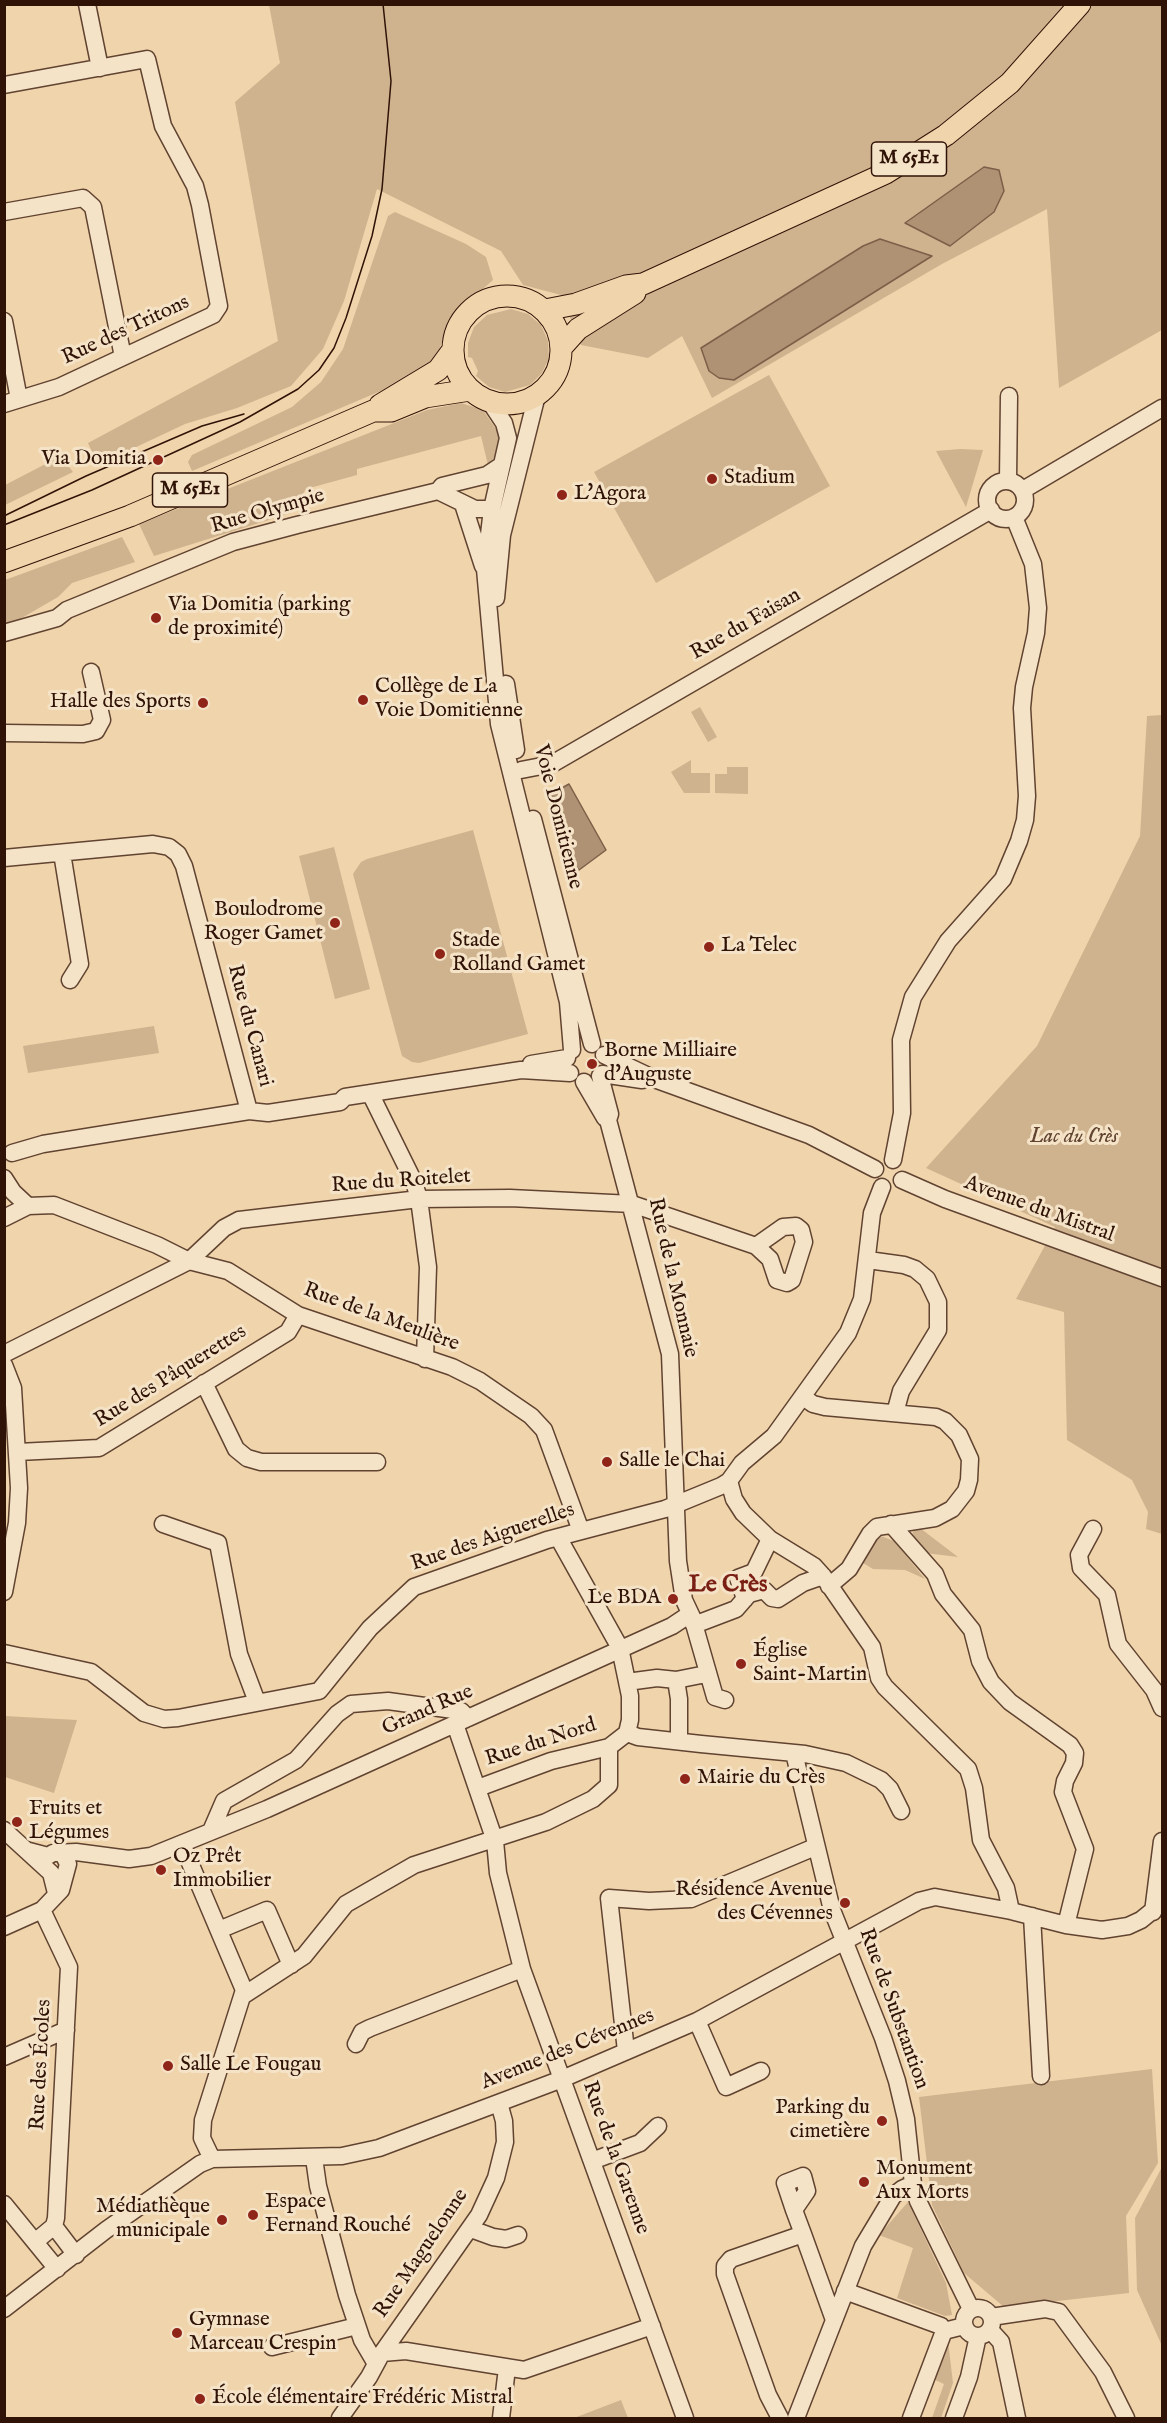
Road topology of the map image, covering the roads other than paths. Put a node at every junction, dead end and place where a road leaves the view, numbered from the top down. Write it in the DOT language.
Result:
graph roads {
  1 [pos="87,4"];
  2 [pos="1080,4"];
  3 [pos="100,68"];
  4 [pos="4,85"];
  5 [pos="4,212"];
  6 [pos="643,284"];
  7 [pos="545,310"];
  8 [pos="4,321"];
  9 [pos="561,348"];
  10 [pos="452,351"];
  11 [pos="123,357"];
  12 [pos="470,390"];
  13 [pos="537,395"];
  14 [pos="1009,396"];
  15 [pos="12,402"];
  16 [pos="490,402"];
  17 [pos="1162,408"];
  18 [pos="373,411"];
  19 [pos="502,465"];
  20 [pos="1008,481"];
  21 [pos="1023,490"];
  22 [pos="438,491"];
  23 [pos="513,492"];
  24 [pos="463,504"];
  25 [pos="492,509"];
  26 [pos="991,510"];
  27 [pos="1014,518"];
  28 [pos="4,562"];
  29 [pos="485,569"];
  30 [pos="4,633"];
  31 [pos="91,672"];
  32 [pos="4,733"];
  33 [pos="521,770"];
  34 [pos="62,853"];
  35 [pos="4,858"];
  36 [pos="70,980"];
  37 [pos="598,1050"];
  38 [pos="573,1066"];
  39 [pos="601,1075"];
  40 [pos="657,1080"];
  41 [pos="370,1093"];
  42 [pos="249,1111"];
  43 [pos="608,1120"];
  44 [pos="8,1149"];
  45 [pos="893,1160"];
  46 [pos="875,1169"];
  47 [pos="4,1177"];
  48 [pos="902,1180"];
  49 [pos="882,1187"];
  50 [pos="419,1199"];
  51 [pos="632,1204"];
  52 [pos="28,1206"];
  53 [pos="4,1218"];
  54 [pos="756,1246"];
  55 [pos="868,1260"];
  56 [pos="189,1261"];
  57 [pos="1162,1278"];
  58 [pos="298,1315"];
  59 [pos="4,1354"];
  60 [pos="425,1359"];
  61 [pos="4,1365"];
  62 [pos="204,1383"];
  63 [pos="803,1397"];
  64 [pos="895,1413"];
  65 [pos="18,1452"];
  66 [pos="377,1462"];
  67 [pos="729,1481"];
  68 [pos="676,1505"];
  69 [pos="163,1524"];
  70 [pos="891,1524"];
  71 [pos="1093,1529"];
  72 [pos="581,1531"];
  73 [pos="558,1537"];
  74 [pos="770,1539"];
  75 [pos="9,1549"];
  76 [pos="826,1581"];
  77 [pos="4,1592"];
  78 [pos="745,1599"];
  79 [pos="692,1619"];
  80 [pos="620,1648"];
  81 [pos="4,1653"];
  82 [pos="706,1674"];
  83 [pos="676,1680"];
  84 [pos="627,1682"];
  85 [pos="319,1691"];
  86 [pos="725,1700"];
  87 [pos="257,1702"];
  88 [pos="1162,1708"];
  89 [pos="343,1710"];
  90 [pos="462,1721"];
  91 [pos="617,1740"];
  92 [pos="679,1740"];
  93 [pos="794,1753"];
  94 [pos="478,1788"];
  95 [pos="901,1811"];
  96 [pos="4,1830"];
  97 [pos="212,1831"];
  98 [pos="495,1841"];
  99 [pos="1162,1841"];
  100 [pos="182,1844"];
  101 [pos="815,1847"];
  102 [pos="60,1862"];
  103 [pos="1157,1908"];
  104 [pos="42,1910"];
  105 [pos="1011,1911"];
  106 [pos="1032,1916"];
  107 [pos="1066,1925"];
  108 [pos="4,1927"];
  109 [pos="219,1930"];
  110 [pos="845,1941"];
  111 [pos="291,1965"];
  112 [pos="522,1969"];
  113 [pos="244,1995"];
  114 [pos="697,2021"];
  115 [pos="66,2030"];
  116 [pos="356,2044"];
  117 [pos="626,2051"];
  118 [pos="4,2057"];
  119 [pos="760,2072"];
  120 [pos="1041,2076"];
  121 [pos="562,2079"];
  122 [pos="499,2103"];
  123 [pos="658,2126"];
  124 [pos="314,2158"];
  125 [pos="212,2159"];
  126 [pos="592,2161"];
  127 [pos="913,2184"];
  128 [pos="4,2204"];
  129 [pos="794,2210"];
  130 [pos="54,2226"];
  131 [pos="471,2229"];
  132 [pos="803,2234"];
  133 [pos="518,2235"];
  134 [pos="36,2241"];
  135 [pos="76,2255"];
  136 [pos="57,2269"];
  137 [pos="845,2291"];
  138 [pos="4,2309"];
  139 [pos="971,2309"];
  140 [pos="834,2320"];
  141 [pos="357,2326"];
  142 [pos="652,2326"];
  143 [pos="964,2326"];
  144 [pos="986,2328"];
  145 [pos="944,2331"];
  146 [pos="272,2347"];
  147 [pos="379,2358"];
  148 [pos="507,2368"];
  149 [pos="340,2418"];
  150 [pos="501,2418"];
  151 [pos="685,2418"];
  152 [pos="780,2418"];
  153 [pos="796,2418"];
  154 [pos="911,2418"];
  155 [pos="954,2418"];
  156 [pos="1017,2418"];
  157 [pos="1126,2418"];
  1 -- 3 [label="street"];
  2 -- 6 [label="main road, M 65E1"];
  3 -- 4 [label="street, Rue des Tritons"];
  3 -- 11 [label="street, Rue des Tritons"];
  5 -- 11 [label="street"];
  6 -- 7 [label="main road, M 65E1"];
  6 -- 9 [label="main road, M 65E1"];
  7 -- 9 [label="main road"];
  7 -- 10 [label="main road"];
  8 -- 15 [label="street"];
  9 -- 13 [label="main road"];
  10 -- 12 [label="main road"];
  10 -- 18 [label="main road, M 65E1"];
  11 -- 15 [label="street, Rue des Tritons"];
  12 -- 16 [label="main road"];
  12 -- 18 [label="main road, M 65E1"];
  13 -- 16 [label="main road"];
  13 -- 23 [label="street, Voie Domitienne"];
  14 -- 20 [label="street"];
  16 -- 19 [label="street, Voie Domitienne"];
  17 -- 21 [label="street"];
  18 -- 28 [label="main road, M 65E1"];
  19 -- 22 [label="street, Rue Olympie"];
  19 -- 25 [label="street, Voie Domitienne"];
  20 -- 21 [label="street"];
  20 -- 26 [label="street"];
  21 -- 27 [label="street"];
  22 -- 24 [label="street"];
  22 -- 30 [label="street, Rue Olympie"];
  23 -- 25 [label="street"];
  23 -- 33 [label="street, Voie Domitienne"];
  24 -- 25 [label="street"];
  24 -- 29 [label="street"];
  25 -- 29 [label="street, Voie Domitienne"];
  26 -- 27 [label="street"];
  26 -- 33 [label="street, Rue du Faisan"];
  27 -- 45 [label="street"];
  29 -- 38 [label="street, Voie Domitienne"];
  31 -- 32 [label="street"];
  33 -- 37 [label="street, Voie Domitienne"];
  34 -- 35 [label="street"];
  34 -- 36 [label="street"];
  34 -- 42 [label="street, Rue du Canari"];
  37 -- 38 [label="street"];
  37 -- 39 [label="street"];
  37 -- 40 [label="street"];
  38 -- 39 [label="street"];
  38 -- 41 [label="street"];
  38 -- 43 [label="street, Rue de la Monnaie"];
  39 -- 40 [label="street"];
  39 -- 43 [label="street, Rue de la Monnaie"];
  40 -- 46 [label="street"];
  41 -- 42 [label="street"];
  41 -- 50 [label="street"];
  42 -- 44 [label="street"];
  43 -- 51 [label="street, Rue de la Monnaie"];
  44 -- 47 [label="street"];
  45 -- 46 [label="street"];
  45 -- 48 [label="street"];
  46 -- 49 [label="street"];
  47 -- 52 [label="street"];
  48 -- 49 [label="street"];
  48 -- 57 [label="street, Avenue du Mistral"];
  49 -- 55 [label="street"];
  50 -- 51 [label="street, Rue du Roitelet"];
  50 -- 56 [label="street, Rue du Roitelet"];
  50 -- 60 [label="street"];
  51 -- 54 [label="street, Rue du Roitelet"];
  51 -- 68 [label="street, Rue de la Monnaie"];
  52 -- 53 [label="street"];
  52 -- 56 [label="street, Rue de la Meulière"];
  55 -- 63 [label="street"];
  55 -- 64 [label="street"];
  56 -- 58 [label="street, Rue de la Meulière"];
  56 -- 59 [label="street, Rue du Roitelet"];
  58 -- 60 [label="street, Rue de la Meulière"];
  58 -- 62 [label="street, Rue des Pâquerettes"];
  60 -- 72 [label="street, Rue de la Meulière"];
  61 -- 65 [label="street"];
  62 -- 65 [label="street, Rue des Pâquerettes"];
  62 -- 66 [label="street"];
  63 -- 64 [label="street"];
  63 -- 67 [label="street"];
  64 -- 70 [label="street"];
  65 -- 75 [label="street"];
  67 -- 68 [label="street, Rue des Aiguerelles"];
  67 -- 74 [label="street"];
  68 -- 72 [label="street, Rue des Aiguerelles"];
  68 -- 79 [label="street, Rue de la Monnaie"];
  69 -- 87 [label="street"];
  70 -- 76 [label="street"];
  70 -- 107 [label="street"];
  71 -- 88 [label="street"];
  72 -- 73 [label="street, Rue des Aiguerelles"];
  73 -- 80 [label="street"];
  73 -- 85 [label="street, Rue des Aiguerelles"];
  74 -- 76 [label="street"];
  74 -- 78 [label="street"];
  75 -- 77 [label="street"];
  76 -- 78 [label="street"];
  76 -- 105 [label="street"];
  78 -- 79 [label="street, Grand Rue"];
  79 -- 80 [label="street, Grand Rue"];
  79 -- 82 [label="street, Rue de la Monnaie"];
  80 -- 84 [label="street"];
  80 -- 90 [label="street, Grand Rue"];
  81 -- 87 [label="street"];
  82 -- 83 [label="street"];
  82 -- 86 [label="street, Rue de la Monnaie"];
  83 -- 84 [label="street"];
  83 -- 92 [label="street"];
  84 -- 91 [label="street"];
  85 -- 87 [label="street"];
  85 -- 89 [label="street"];
  89 -- 90 [label="street"];
  89 -- 97 [label="street"];
  90 -- 94 [label="street, Rue de la Garenne"];
  90 -- 97 [label="street, Grand Rue"];
  91 -- 92 [label="street"];
  91 -- 94 [label="street, Rue du Nord"];
  91 -- 98 [label="street"];
  92 -- 93 [label="street"];
  93 -- 95 [label="street"];
  93 -- 101 [label="street, Rue de Substantion"];
  94 -- 98 [label="street, Rue de la Garenne"];
  96 -- 102 [label="street"];
  97 -- 100 [label="street, Grand Rue"];
  98 -- 111 [label="street"];
  98 -- 112 [label="street, Rue de la Garenne"];
  99 -- 103 [label="street"];
  100 -- 102 [label="street, Grand Rue"];
  100 -- 109 [label="street"];
  101 -- 110 [label="street, Rue de Substantion"];
  101 -- 117 [label="street"];
  102 -- 104 [label="street"];
  103 -- 107 [label="street, Avenue des Cévennes"];
  104 -- 108 [label="street"];
  104 -- 115 [label="street, Rue des Écoles"];
  105 -- 106 [label="street, Avenue des Cévennes"];
  105 -- 110 [label="street, Avenue des Cévennes"];
  106 -- 107 [label="street, Avenue des Cévennes"];
  106 -- 120 [label="street"];
  109 -- 111 [label="street"];
  109 -- 113 [label="street"];
  110 -- 114 [label="street, Avenue des Cévennes"];
  110 -- 127 [label="street, Rue de Substantion"];
  111 -- 113 [label="street"];
  112 -- 116 [label="street"];
  112 -- 121 [label="street, Rue de la Garenne"];
  113 -- 125 [label="street"];
  114 -- 117 [label="street, Avenue des Cévennes"];
  114 -- 119 [label="street"];
  115 -- 118 [label="street"];
  115 -- 130 [label="street, Rue des Écoles"];
  117 -- 121 [label="street, Avenue des Cévennes"];
  121 -- 122 [label="street, Avenue des Cévennes"];
  121 -- 126 [label="street, Rue de la Garenne"];
  122 -- 124 [label="street, Avenue des Cévennes"];
  122 -- 131 [label="street, Rue Maguelonne"];
  123 -- 126 [label="street"];
  124 -- 125 [label="street, Avenue des Cévennes"];
  124 -- 141 [label="street"];
  125 -- 135 [label="street, Avenue des Cévennes"];
  126 -- 142 [label="street, Rue de la Garenne"];
  127 -- 137 [label="street"];
  127 -- 139 [label="street, Rue de Substantion"];
  128 -- 134 [label="street"];
  129 -- 132 [label="street"];
  130 -- 134 [label="street"];
  130 -- 135 [label="street"];
  131 -- 133 [label="street"];
  131 -- 147 [label="street, Rue Maguelonne"];
  132 -- 140 [label="street"];
  132 -- 152 [label="street"];
  134 -- 136 [label="street"];
  135 -- 136 [label="street, Avenue des Cévennes"];
  136 -- 138 [label="street, Avenue des Cévennes"];
  137 -- 140 [label="street"];
  137 -- 145 [label="street"];
  139 -- 143 [label="street"];
  139 -- 144 [label="street"];
  140 -- 153 [label="street"];
  141 -- 146 [label="street"];
  141 -- 147 [label="street"];
  142 -- 148 [label="street"];
  142 -- 151 [label="street, Rue de la Garenne"];
  143 -- 144 [label="street"];
  143 -- 145 [label="street"];
  144 -- 155 [label="street"];
  144 -- 156 [label="street"];
  144 -- 157 [label="street"];
  145 -- 154 [label="street"];
  147 -- 148 [label="street"];
  147 -- 149 [label="street, Rue Maguelonne"];
  148 -- 150 [label="street"];
}
